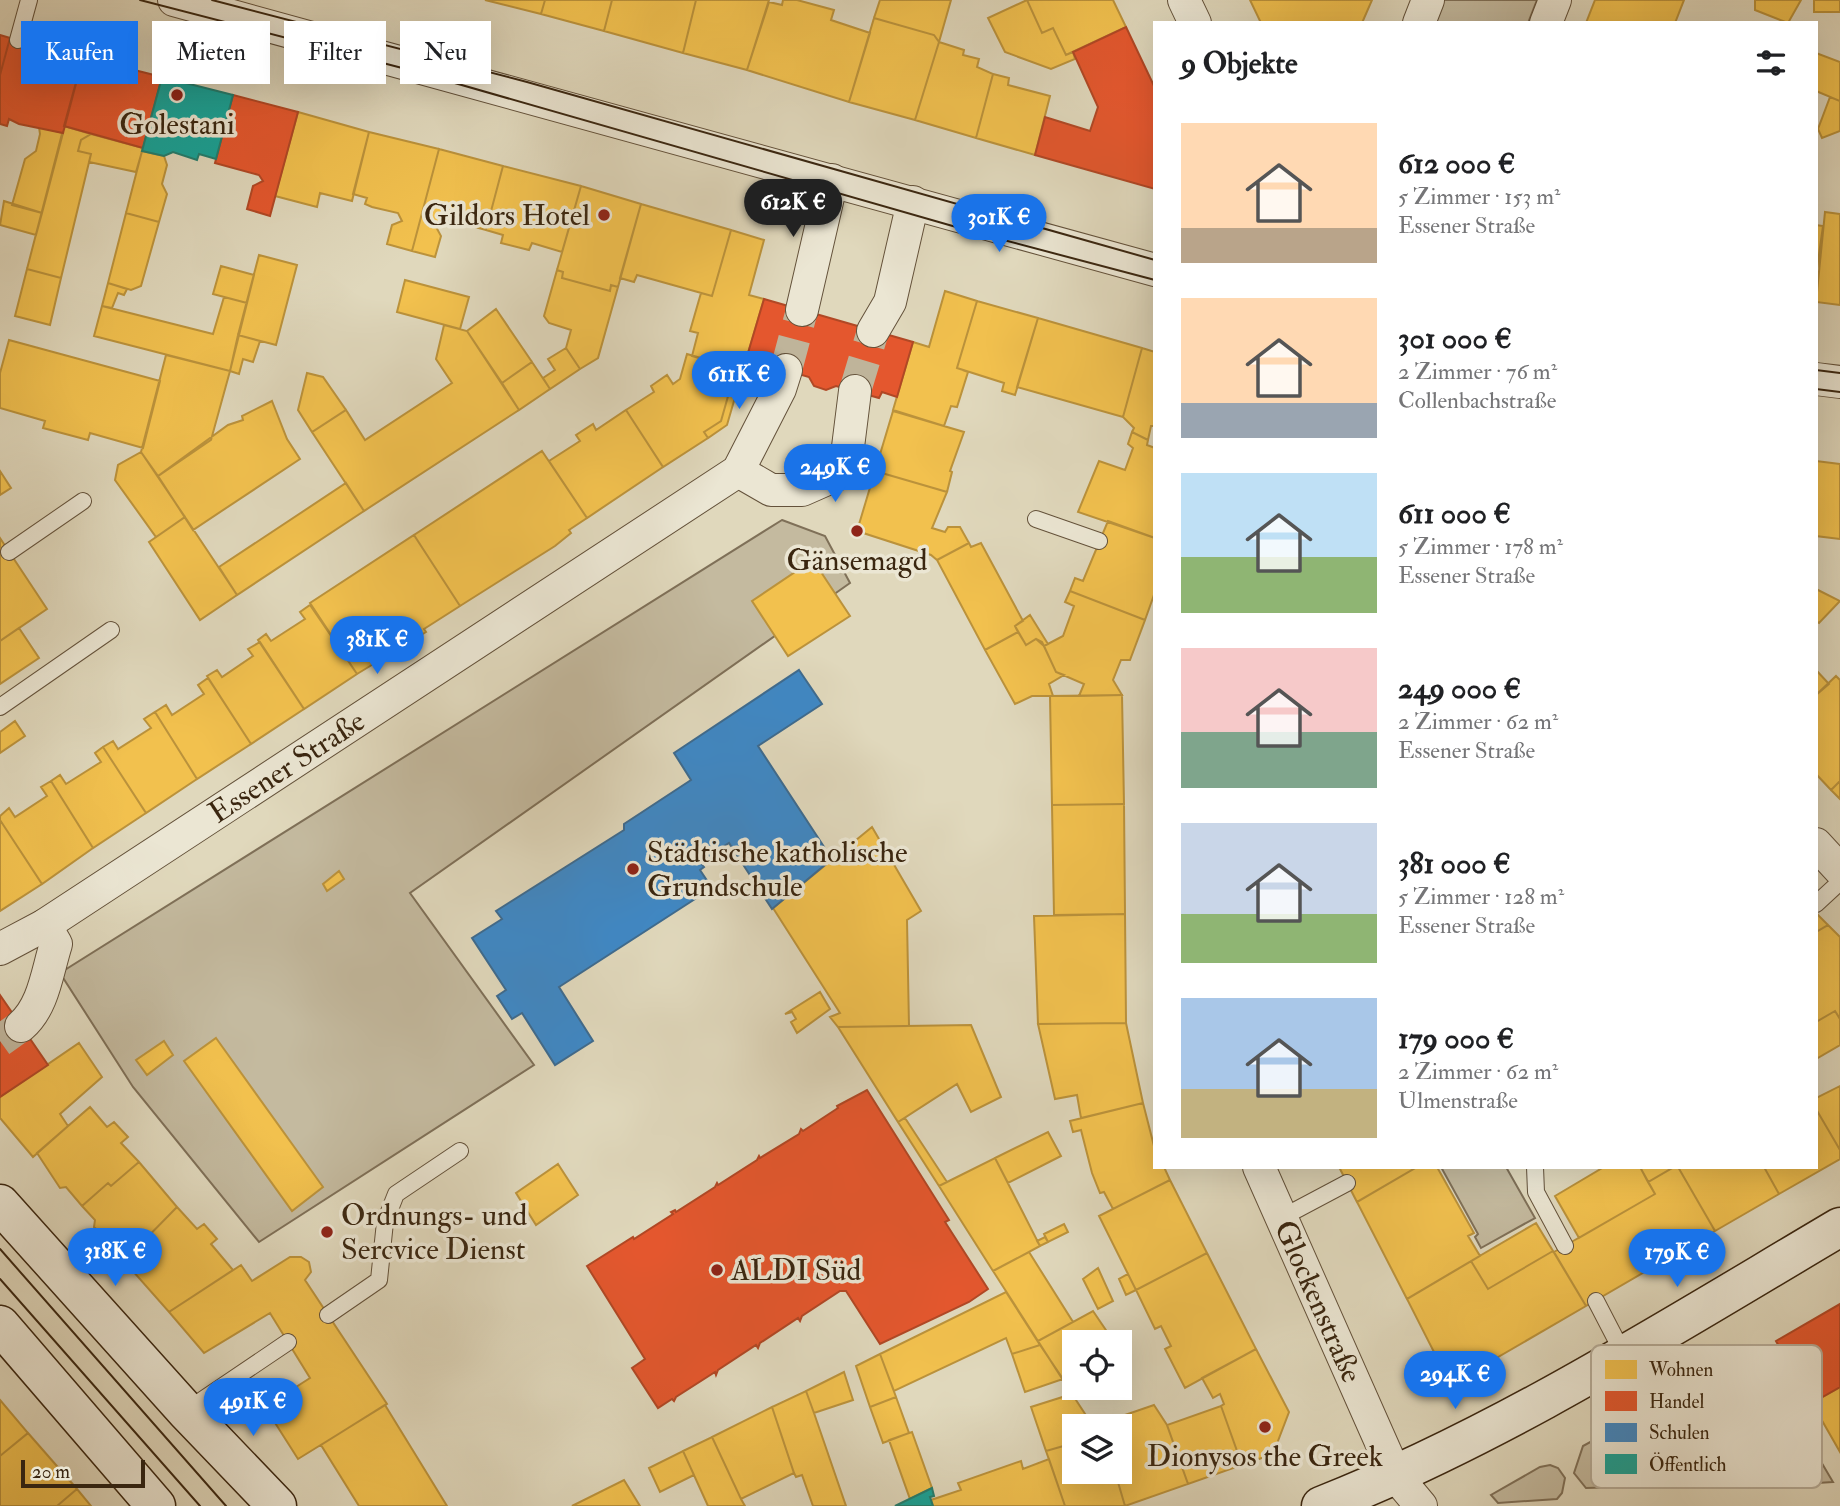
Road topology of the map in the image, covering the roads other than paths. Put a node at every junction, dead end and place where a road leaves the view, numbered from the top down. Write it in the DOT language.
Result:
graph roads {
  1 [pos="29,0"];
  2 [pos="174,0"];
  3 [pos="1184,0"];
  4 [pos="1428,0"];
  5 [pos="1555,0"];
  6 [pos="1194,21"];
  7 [pos="1420,21"];
  8 [pos="1547,21"];
  9 [pos="18,40"];
  10 [pos="832,180"];
  11 [pos="913,202"];
  12 [pos="1153,269"];
  13 [pos="802,310"];
  14 [pos="873,331"];
  15 [pos="786,370"];
  16 [pos="1818,379"];
  17 [pos="1840,382"];
  18 [pos="855,391"];
  19 [pos="738,471"];
  20 [pos="83,501"];
  21 [pos="1036,519"];
  22 [pos="1100,541"];
  23 [pos="9,552"];
  24 [pos="111,630"];
  25 [pos="0,707"];
  26 [pos="1818,846"];
  27 [pos="1840,870"];
  28 [pos="1840,882"];
  29 [pos="1818,902"];
  30 [pos="46,925"];
  31 [pos="0,949"];
  32 [pos="21,1026"];
  33 [pos="460,1151"];
  34 [pos="1259,1169"];
  35 [pos="1535,1169"];
  36 [pos="1347,1183"];
  37 [pos="0,1204"];
  38 [pos="1281,1218"];
  39 [pos="1840,1227"];
  40 [pos="1565,1246"];
  41 [pos="1596,1301"];
  42 [pos="328,1315"];
  43 [pos="0,1325"];
  44 [pos="288,1342"];
  45 [pos="1619,1345"];
  46 [pos="1641,1345"];
  47 [pos="1591,1373"];
  48 [pos="186,1411"];
  49 [pos="1396,1476"];
  50 [pos="156,1506"];
  51 [pos="277,1506"];
  52 [pos="1321,1506"];
  53 [pos="1421,1506"];
  1 -- 9 [label="lane"];
  2 -- 10 [label="street"];
  3 -- 6 [label="street"];
  4 -- 7 [label="street"];
  5 -- 8 [label="street"];
  10 -- 11 [label="street"];
  10 -- 13 [label="street"];
  11 -- 12 [label="street"];
  11 -- 14 [label="street"];
  15 -- 19 [label="street, Essener Straße"];
  16 -- 17 [label="street"];
  18 -- 19 [label="street"];
  19 -- 30 [label="street, Essener Straße"];
  20 -- 23 [label="lane"];
  21 -- 22 [label="lane"];
  24 -- 25 [label="lane"];
  26 -- 27 [label="street"];
  28 -- 29 [label="lane"];
  30 -- 31 [label="street, Essener Straße"];
  30 -- 32 [label="street"];
  33 -- 42 [label="lane"];
  34 -- 38 [label="street, Glockenstraße"];
  35 -- 40 [label="lane"];
  36 -- 38 [label="lane"];
  37 -- 48 [label="main road"];
  38 -- 49 [label="street, Glockenstraße"];
  39 -- 46 [label="main road"];
  41 -- 45 [label="lane"];
  43 -- 50 [label="main road"];
  44 -- 48 [label="lane"];
  47 -- 49 [label="main road"];
  48 -- 51 [label="main road"];
  49 -- 52 [label="main road"];
  49 -- 53 [label="street, Glockenstraße"];
}
